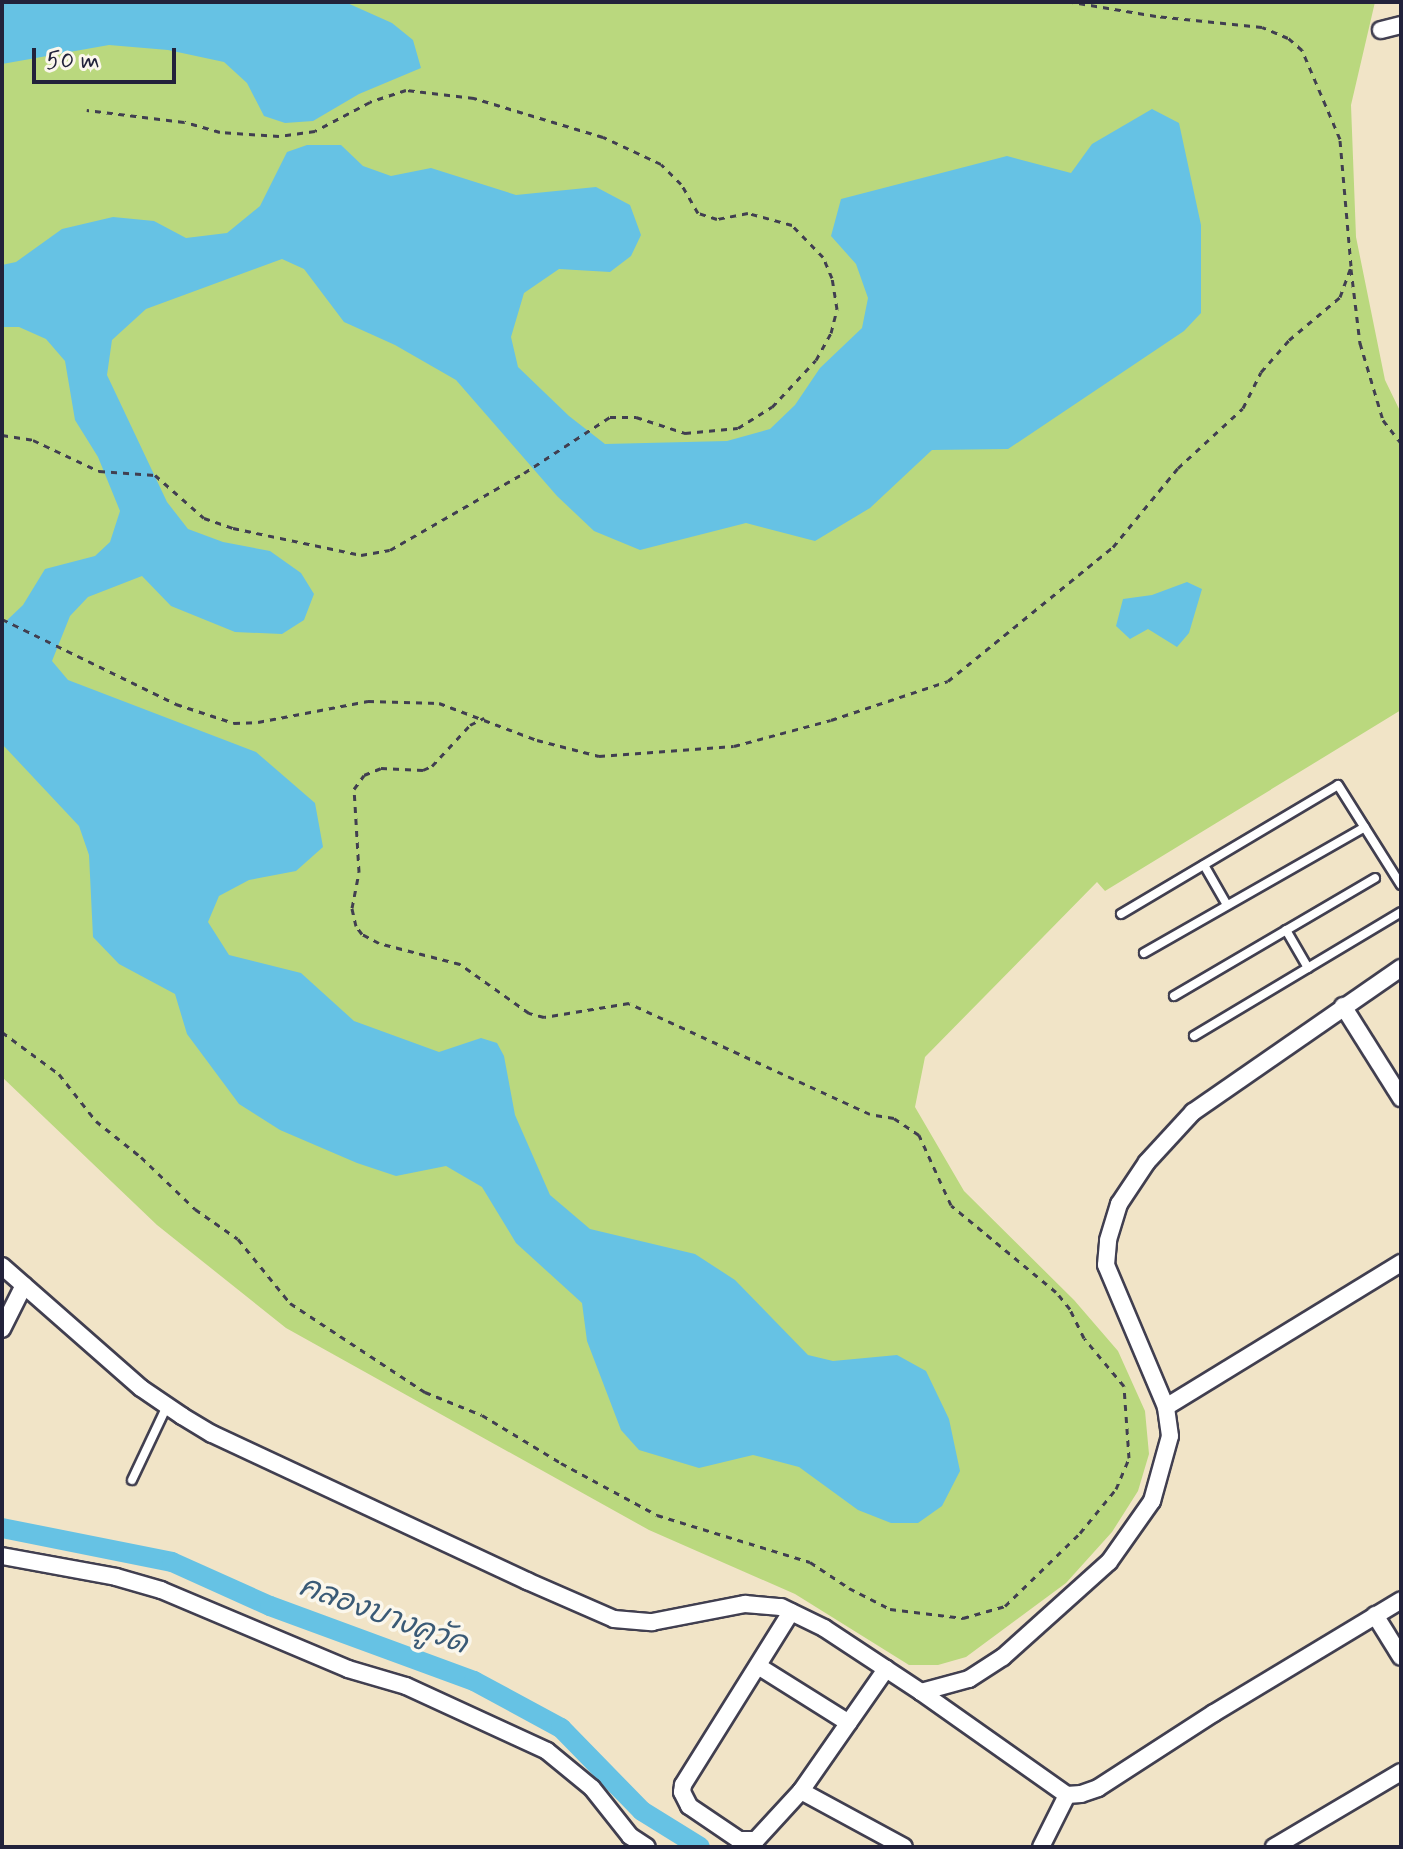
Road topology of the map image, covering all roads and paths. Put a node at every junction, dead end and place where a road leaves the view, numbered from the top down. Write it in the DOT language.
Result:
graph roads {
  1 [pos="796,2"];
  2 [pos="814,2"];
  3 [pos="1072,2"];
  4 [pos="1401,25"];
  5 [pos="1381,30"];
  6 [pos="87,110"];
  7 [pos="1351,266"];
  8 [pos="2,435"];
  9 [pos="1401,443"];
  10 [pos="2,619"];
  11 [pos="484,718"];
  12 [pos="1365,827"];
  13 [pos="1204,865"];
  14 [pos="1375,878"];
  15 [pos="1401,885"];
  16 [pos="1227,905"];
  17 [pos="1401,912"];
  18 [pos="1121,914"];
  19 [pos="1286,930"];
  20 [pos="1144,953"];
  21 [pos="1308,968"];
  22 [pos="1401,968"];
  23 [pos="1174,996"];
  24 [pos="1343,1006"];
  25 [pos="2,1032"];
  26 [pos="1194,1036"];
  27 [pos="1401,1098"];
  28 [pos="1401,1263"];
  29 [pos="2,1266"];
  30 [pos="24,1285"];
  31 [pos="2,1329"];
  32 [pos="167,1406"];
  33 [pos="1166,1407"];
  34 [pos="132,1480"];
  35 [pos="2,1556"];
  36 [pos="1401,1600"];
  37 [pos="791,1612"];
  38 [pos="1375,1615"];
  39 [pos="1401,1657"];
  40 [pos="758,1666"];
  41 [pos="886,1669"];
  42 [pos="921,1692"];
  43 [pos="849,1723"];
  44 [pos="1401,1772"];
  45 [pos="801,1791"];
  46 [pos="1067,1795"];
  47 [pos="647,1847"];
  48 [pos="904,1847"];
  49 [pos="1041,1847"];
  50 [pos="1274,1847"];
  1 -- 2 [label="path"];
  3 -- 7 [label="path"];
  4 -- 5 [label="street"];
  6 -- 8 [label="path"];
  7 -- 9 [label="path"];
  7 -- 11 [label="path"];
  10 -- 11 [label="path"];
  11 -- 25 [label="path"];
  12 -- 13 [label="lane"];
  12 -- 15 [label="lane"];
  12 -- 16 [label="lane"];
  13 -- 16 [label="lane"];
  13 -- 18 [label="lane"];
  14 -- 19 [label="lane"];
  16 -- 20 [label="lane"];
  17 -- 21 [label="lane"];
  19 -- 21 [label="lane"];
  19 -- 23 [label="lane"];
  21 -- 26 [label="lane"];
  22 -- 24 [label="street"];
  24 -- 27 [label="street"];
  24 -- 33 [label="street"];
  28 -- 33 [label="street"];
  29 -- 30 [label="street"];
  30 -- 31 [label="street"];
  30 -- 32 [label="street"];
  32 -- 34 [label="lane"];
  32 -- 37 [label="street"];
  33 -- 42 [label="street"];
  35 -- 47 [label="street"];
  36 -- 38 [label="street"];
  37 -- 40 [label="street"];
  37 -- 41 [label="street"];
  38 -- 39 [label="street"];
  38 -- 46 [label="street"];
  40 -- 43 [label="street"];
  40 -- 45 [label="street"];
  41 -- 42 [label="street"];
  41 -- 43 [label="street"];
  42 -- 46 [label="street"];
  43 -- 45 [label="street"];
  44 -- 50 [label="street"];
  45 -- 48 [label="street"];
  46 -- 49 [label="street"];
}
